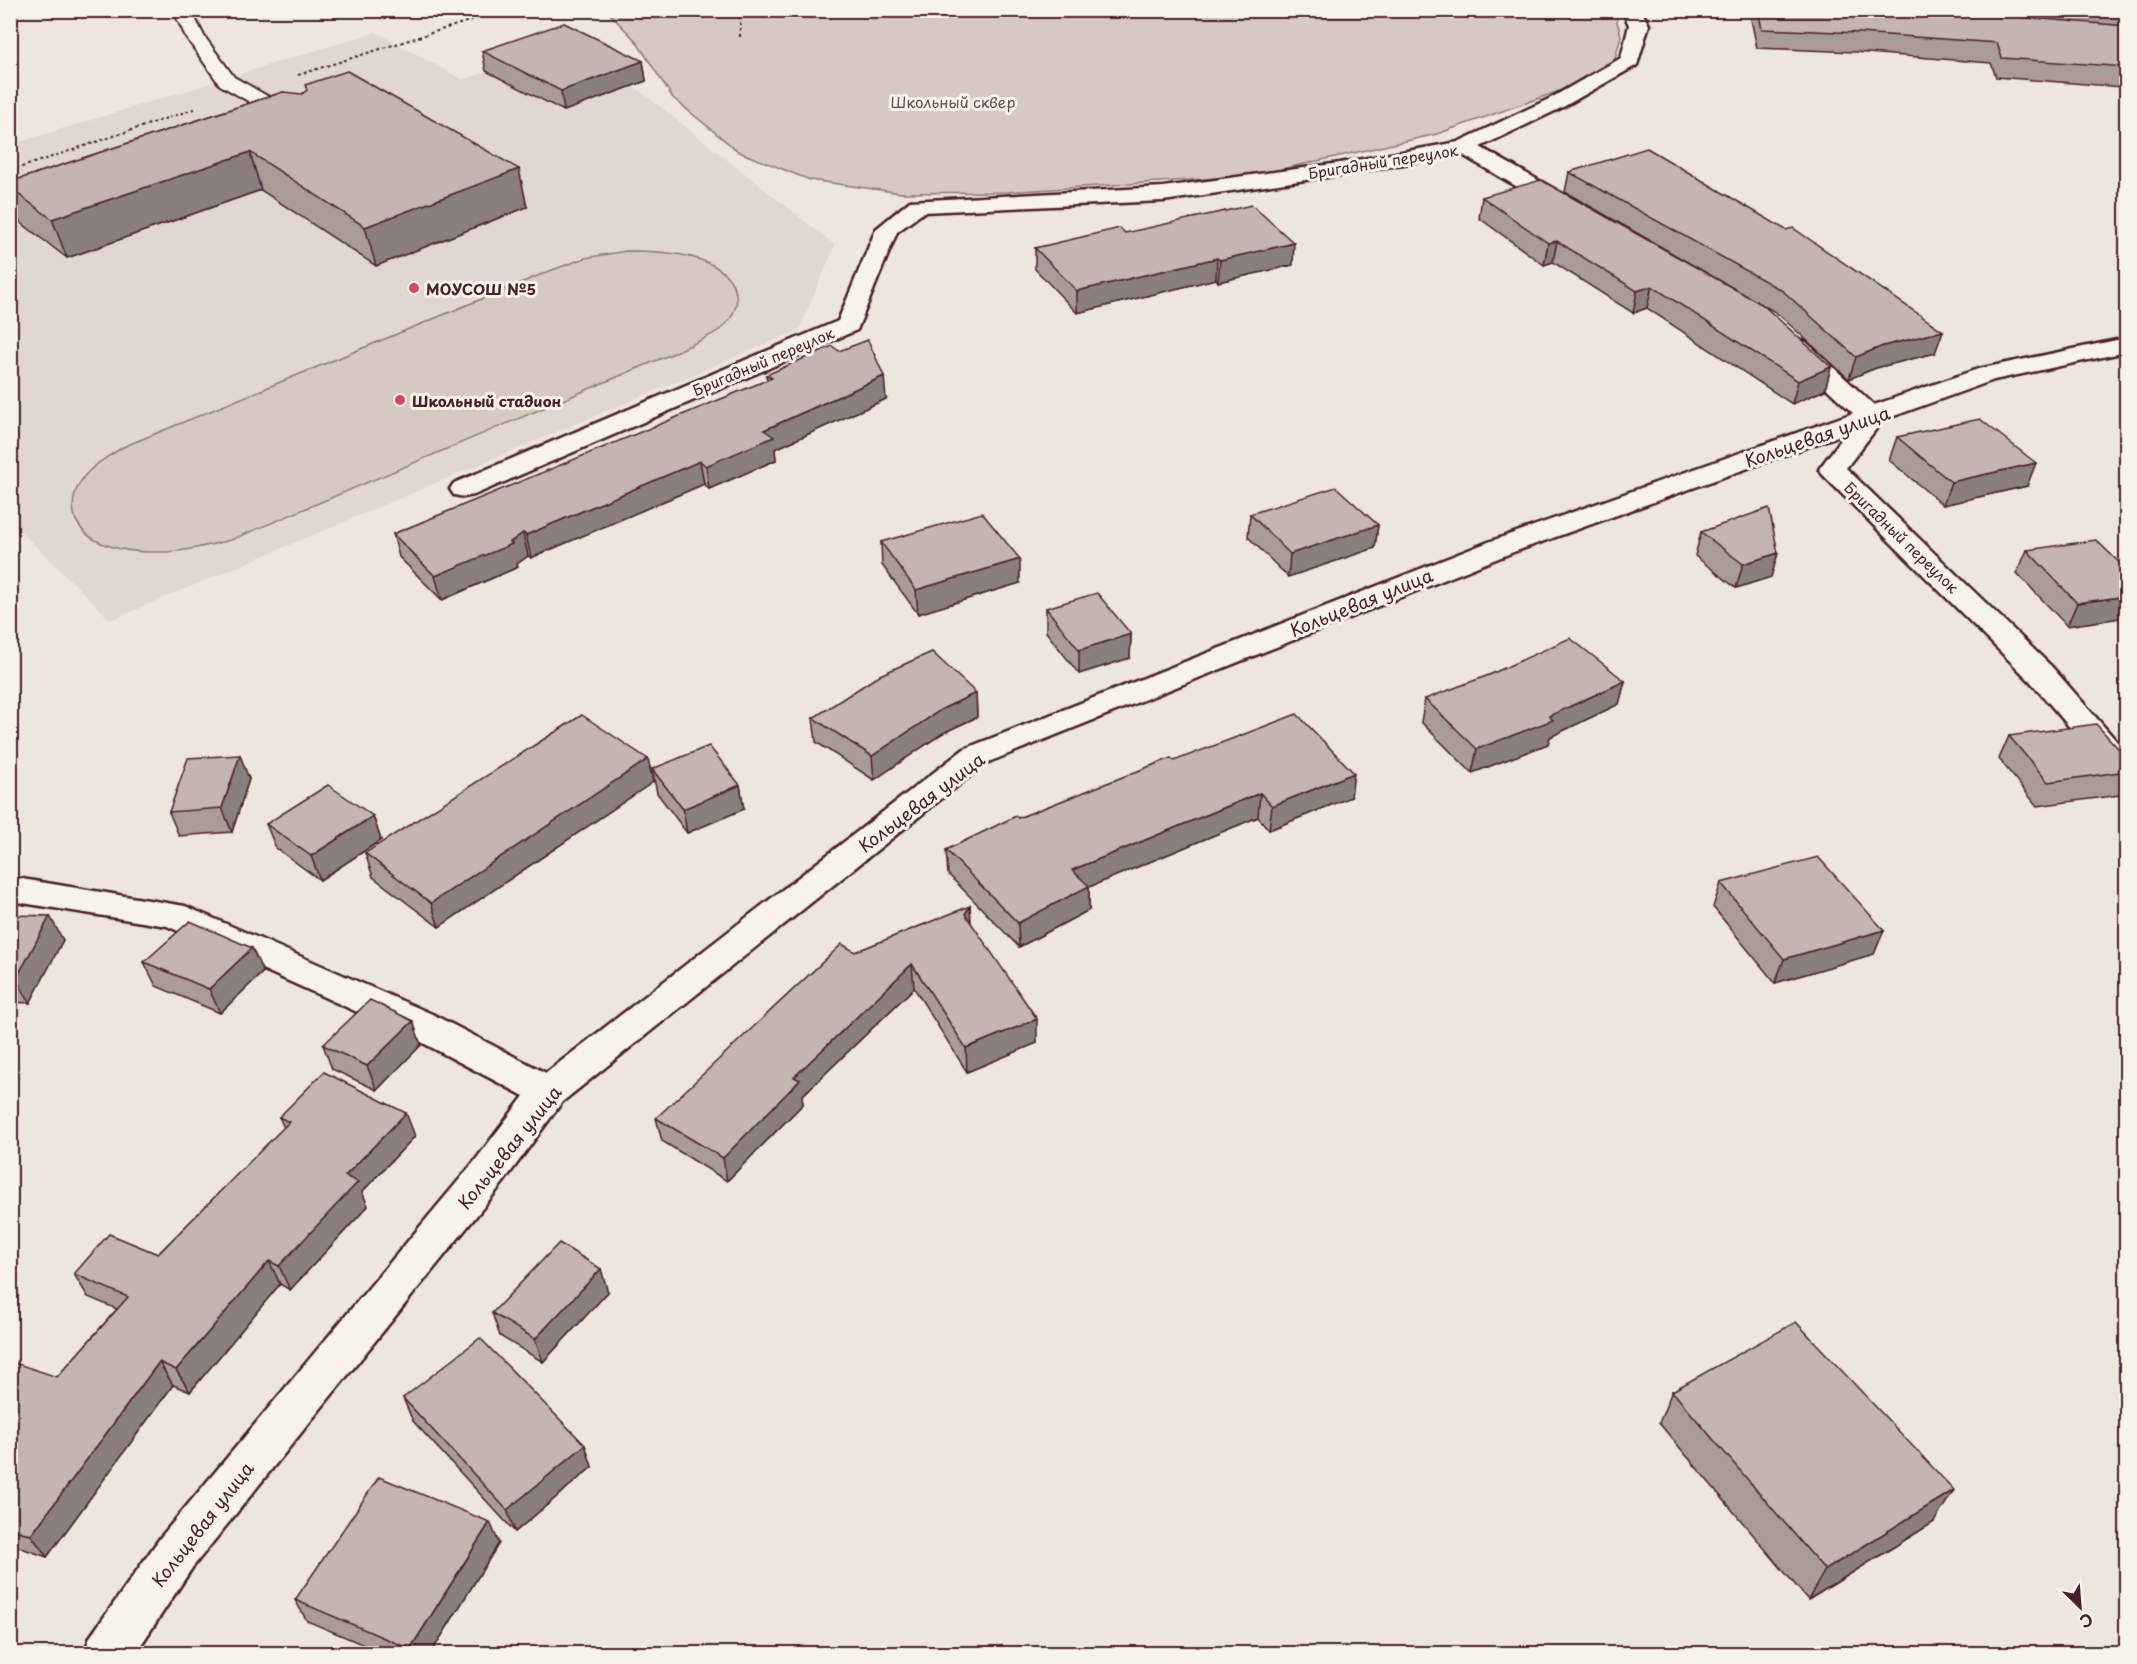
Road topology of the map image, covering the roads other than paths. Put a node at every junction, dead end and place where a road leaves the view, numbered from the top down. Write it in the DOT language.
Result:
graph roads {
  1 [pos="182,10"];
  2 [pos="1631,10"];
  3 [pos="305,125"];
  4 [pos="1464,147"];
  5 [pos="1586,216"];
  6 [pos="1776,328"];
  7 [pos="2127,345"];
  8 [pos="1872,417"];
  9 [pos="464,489"];
  10 [pos="2127,772"];
  11 [pos="10,889"];
  12 [pos="549,1092"];
  13 [pos="107,1653"];
  1 -- 3 [label="lane"];
  2 -- 4 [label="street"];
  4 -- 5 [label="street, Бригадный переулок"];
  4 -- 9 [label="street, Бригадный переулок"];
  6 -- 8 [label="street"];
  7 -- 8 [label="street, Кольцевая улица"];
  8 -- 10 [label="street, Бригадный переулок"];
  8 -- 12 [label="street, Кольцевая улица"];
  11 -- 12 [label="street"];
  12 -- 13 [label="street, Кольцевая улица"];
}
